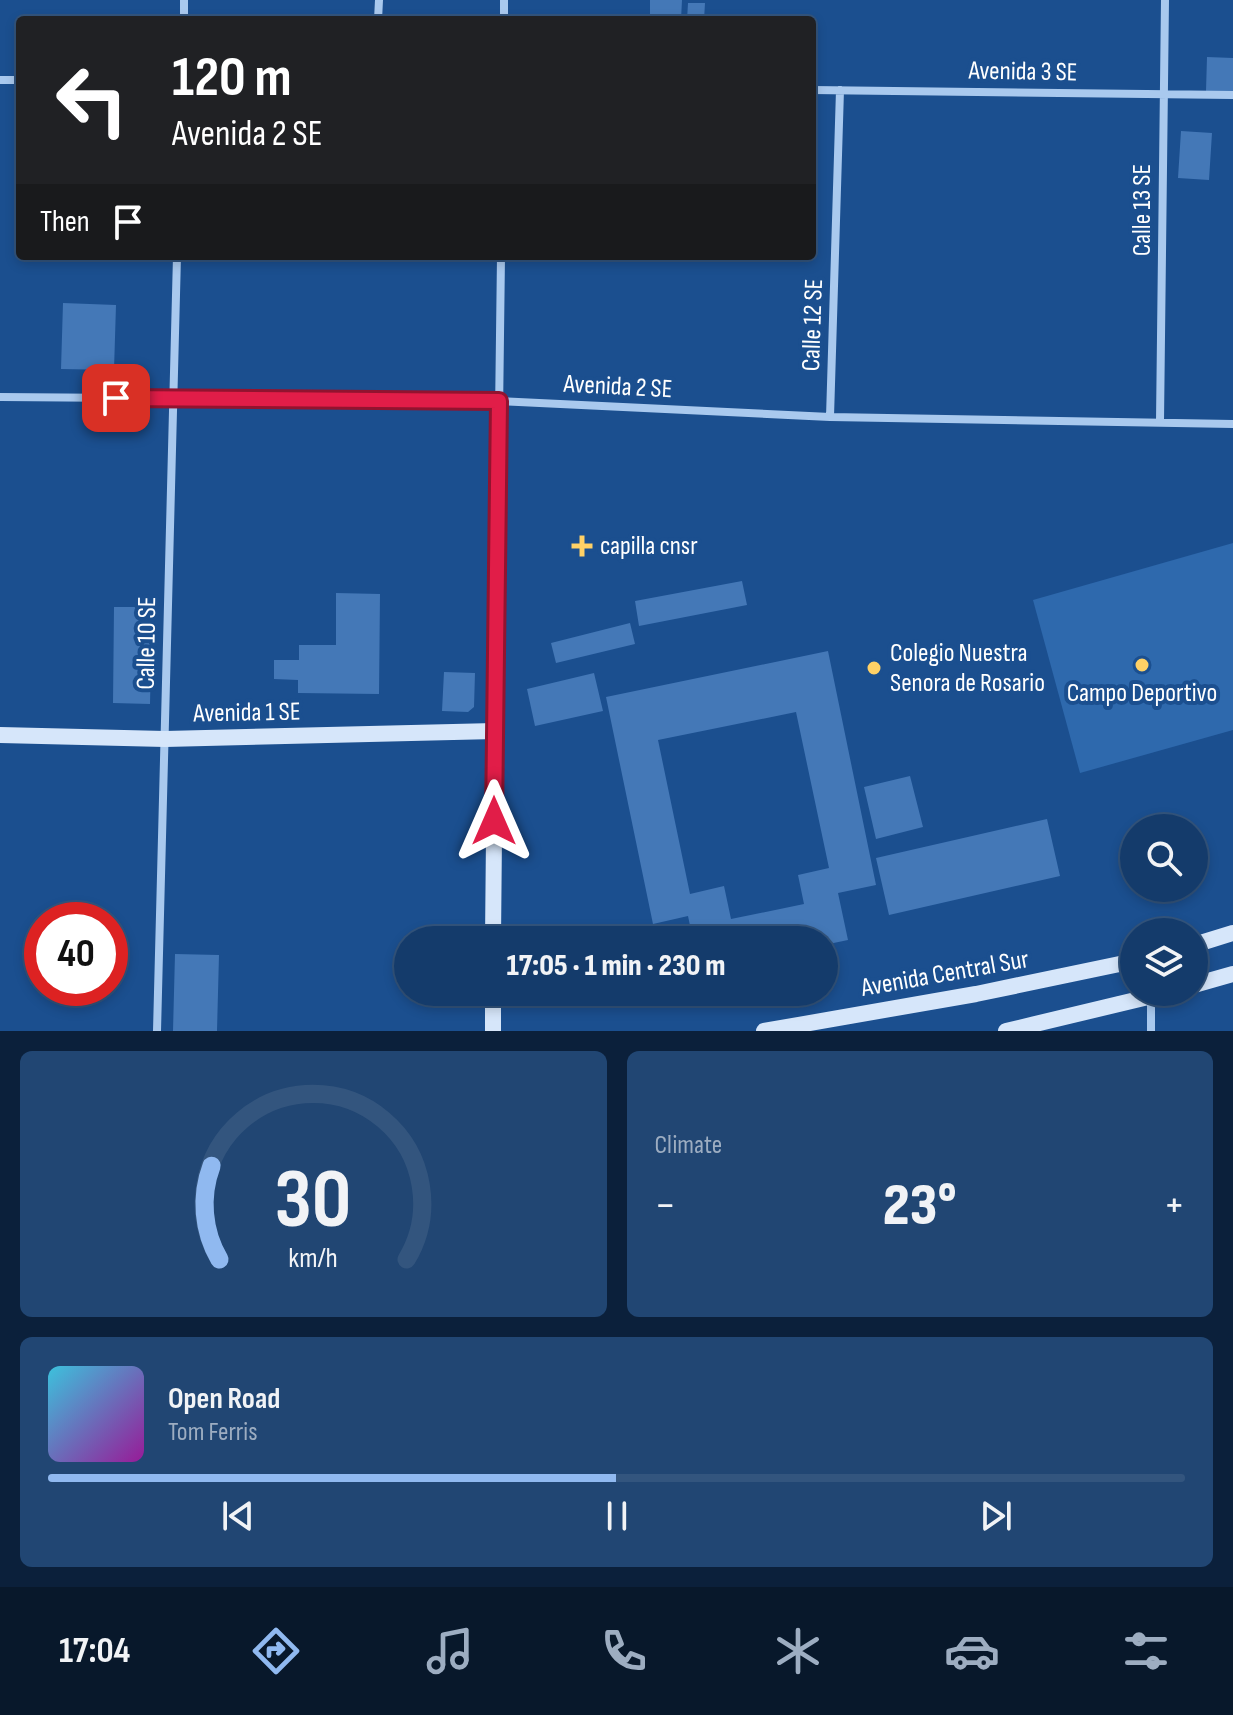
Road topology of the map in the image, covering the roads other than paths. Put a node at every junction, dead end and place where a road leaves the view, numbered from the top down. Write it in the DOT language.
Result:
graph roads {
  1 [pos="1165,0"];
  2 [pos="816,90"];
  3 [pos="840,90"];
  4 [pos="1163,94"];
  5 [pos="1233,95"];
  6 [pos="177,260"];
  7 [pos="501,260"];
  8 [pos="0,397"];
  9 [pos="173,398"];
  10 [pos="499,401"];
  11 [pos="830,417"];
  12 [pos="1160,421"];
  13 [pos="1233,424"];
  14 [pos="495,731"];
  15 [pos="0,735"];
  16 [pos="165,739"];
  17 [pos="493,926"];
  18 [pos="1233,933"];
  19 [pos="1208,941"];
  20 [pos="1120,964"];
  21 [pos="1233,974"];
  22 [pos="1208,981"];
  23 [pos="1120,1002"];
  24 [pos="493,1006"];
  25 [pos="1151,1006"];
  26 [pos="821,1026"];
  27 [pos="157,1031"];
  28 [pos="493,1031"];
  29 [pos="764,1031"];
  30 [pos="1006,1031"];
  31 [pos="1151,1031"];
  1 -- 4 [label="street, Calle 13 SE"];
  2 -- 3 [label="street, Avenida 3 SE"];
  3 -- 4 [label="street, Avenida 3 SE"];
  3 -- 11 [label="street, Calle 12 SE"];
  4 -- 5 [label="street, Avenida 3 SE"];
  4 -- 12 [label="street, Calle 13 SE"];
  6 -- 9 [label="street, Calle 10 SE"];
  7 -- 10 [label="street"];
  8 -- 9 [label="street, Avenida 2 SE"];
  9 -- 10 [label="street, Avenida 2 SE"];
  9 -- 16 [label="street, Calle 10 SE"];
  10 -- 11 [label="street, Avenida 2 SE"];
  10 -- 14 [label="street"];
  11 -- 12 [label="street, Avenida 2 SE"];
  12 -- 13 [label="street, Avenida 2 SE"];
  14 -- 16 [label="street, Avenida 1 SE"];
  14 -- 17 [label="street"];
  15 -- 16 [label="street, Avenida 1 SE"];
  16 -- 27 [label="street, Calle 10 SE"];
  18 -- 19 [label="street"];
  20 -- 26 [label="street, Avenida Central Sur"];
  21 -- 22 [label="street"];
  23 -- 30 [label="street"];
  24 -- 28 [label="street"];
  25 -- 31 [label="street"];
  26 -- 29 [label="street, Avenida Central Sur"];
}
